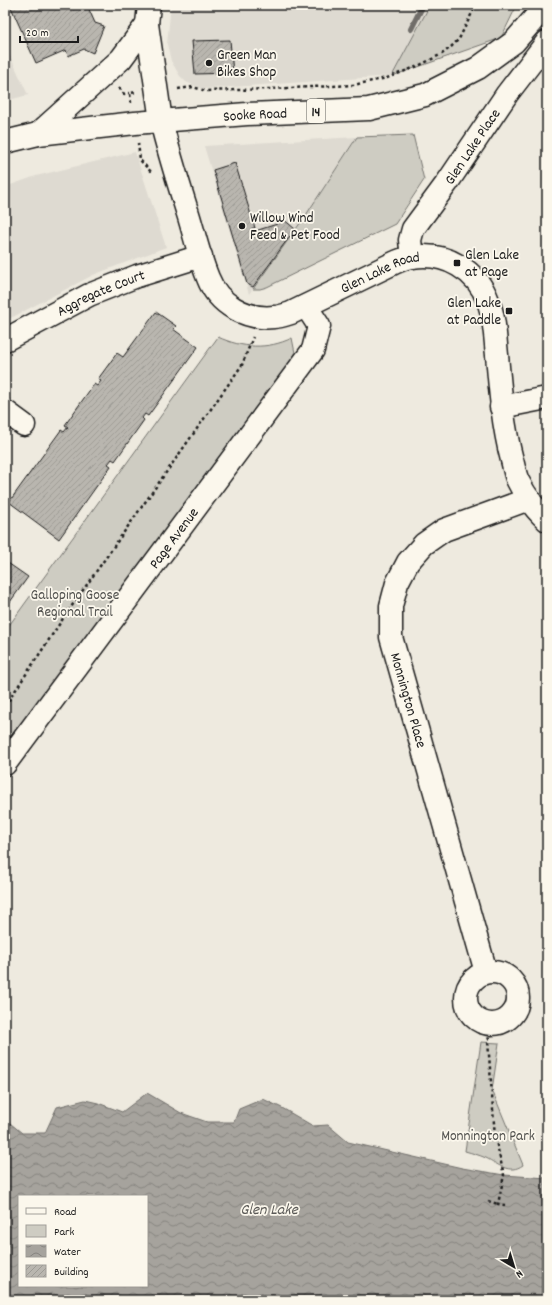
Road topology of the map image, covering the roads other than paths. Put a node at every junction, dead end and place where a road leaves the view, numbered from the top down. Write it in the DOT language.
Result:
graph roads {
  1 [pos="546,5"];
  2 [pos="148,14"];
  3 [pos="547,42"];
  4 [pos="161,121"];
  5 [pos="38,134"];
  6 [pos="5,142"];
  7 [pos="200,256"];
  8 [pos="412,257"];
  9 [pos="306,306"];
  10 [pos="5,340"];
  11 [pos="547,398"];
  12 [pos="501,407"];
  13 [pos="5,411"];
  14 [pos="24,425"];
  15 [pos="529,499"];
  16 [pos="547,520"];
  17 [pos="5,764"];
  18 [pos="486,972"];
  1 -- 4 [label="street, Sooke Road / 14"];
  2 -- 4 [label="street, Glen Lake Road"];
  2 -- 5 [label="street"];
  3 -- 8 [label="street, Glen Lake Place"];
  4 -- 5 [label="street, Sooke Road / 14"];
  4 -- 7 [label="street, Glen Lake Road"];
  5 -- 6 [label="street, Sooke Road / 14"];
  7 -- 9 [label="street, Glen Lake Road"];
  7 -- 10 [label="street, Aggregate Court"];
  8 -- 9 [label="street, Glen Lake Road"];
  8 -- 12 [label="street, Glen Lake Road"];
  9 -- 17 [label="street, Page Avenue"];
  11 -- 12 [label="street"];
  12 -- 15 [label="street, Glen Lake Road"];
  13 -- 14 [label="street"];
  15 -- 16 [label="street, Glen Lake Road"];
  15 -- 18 [label="street, Monnington Place"];
  18 -- 18 [label="street"];
}
